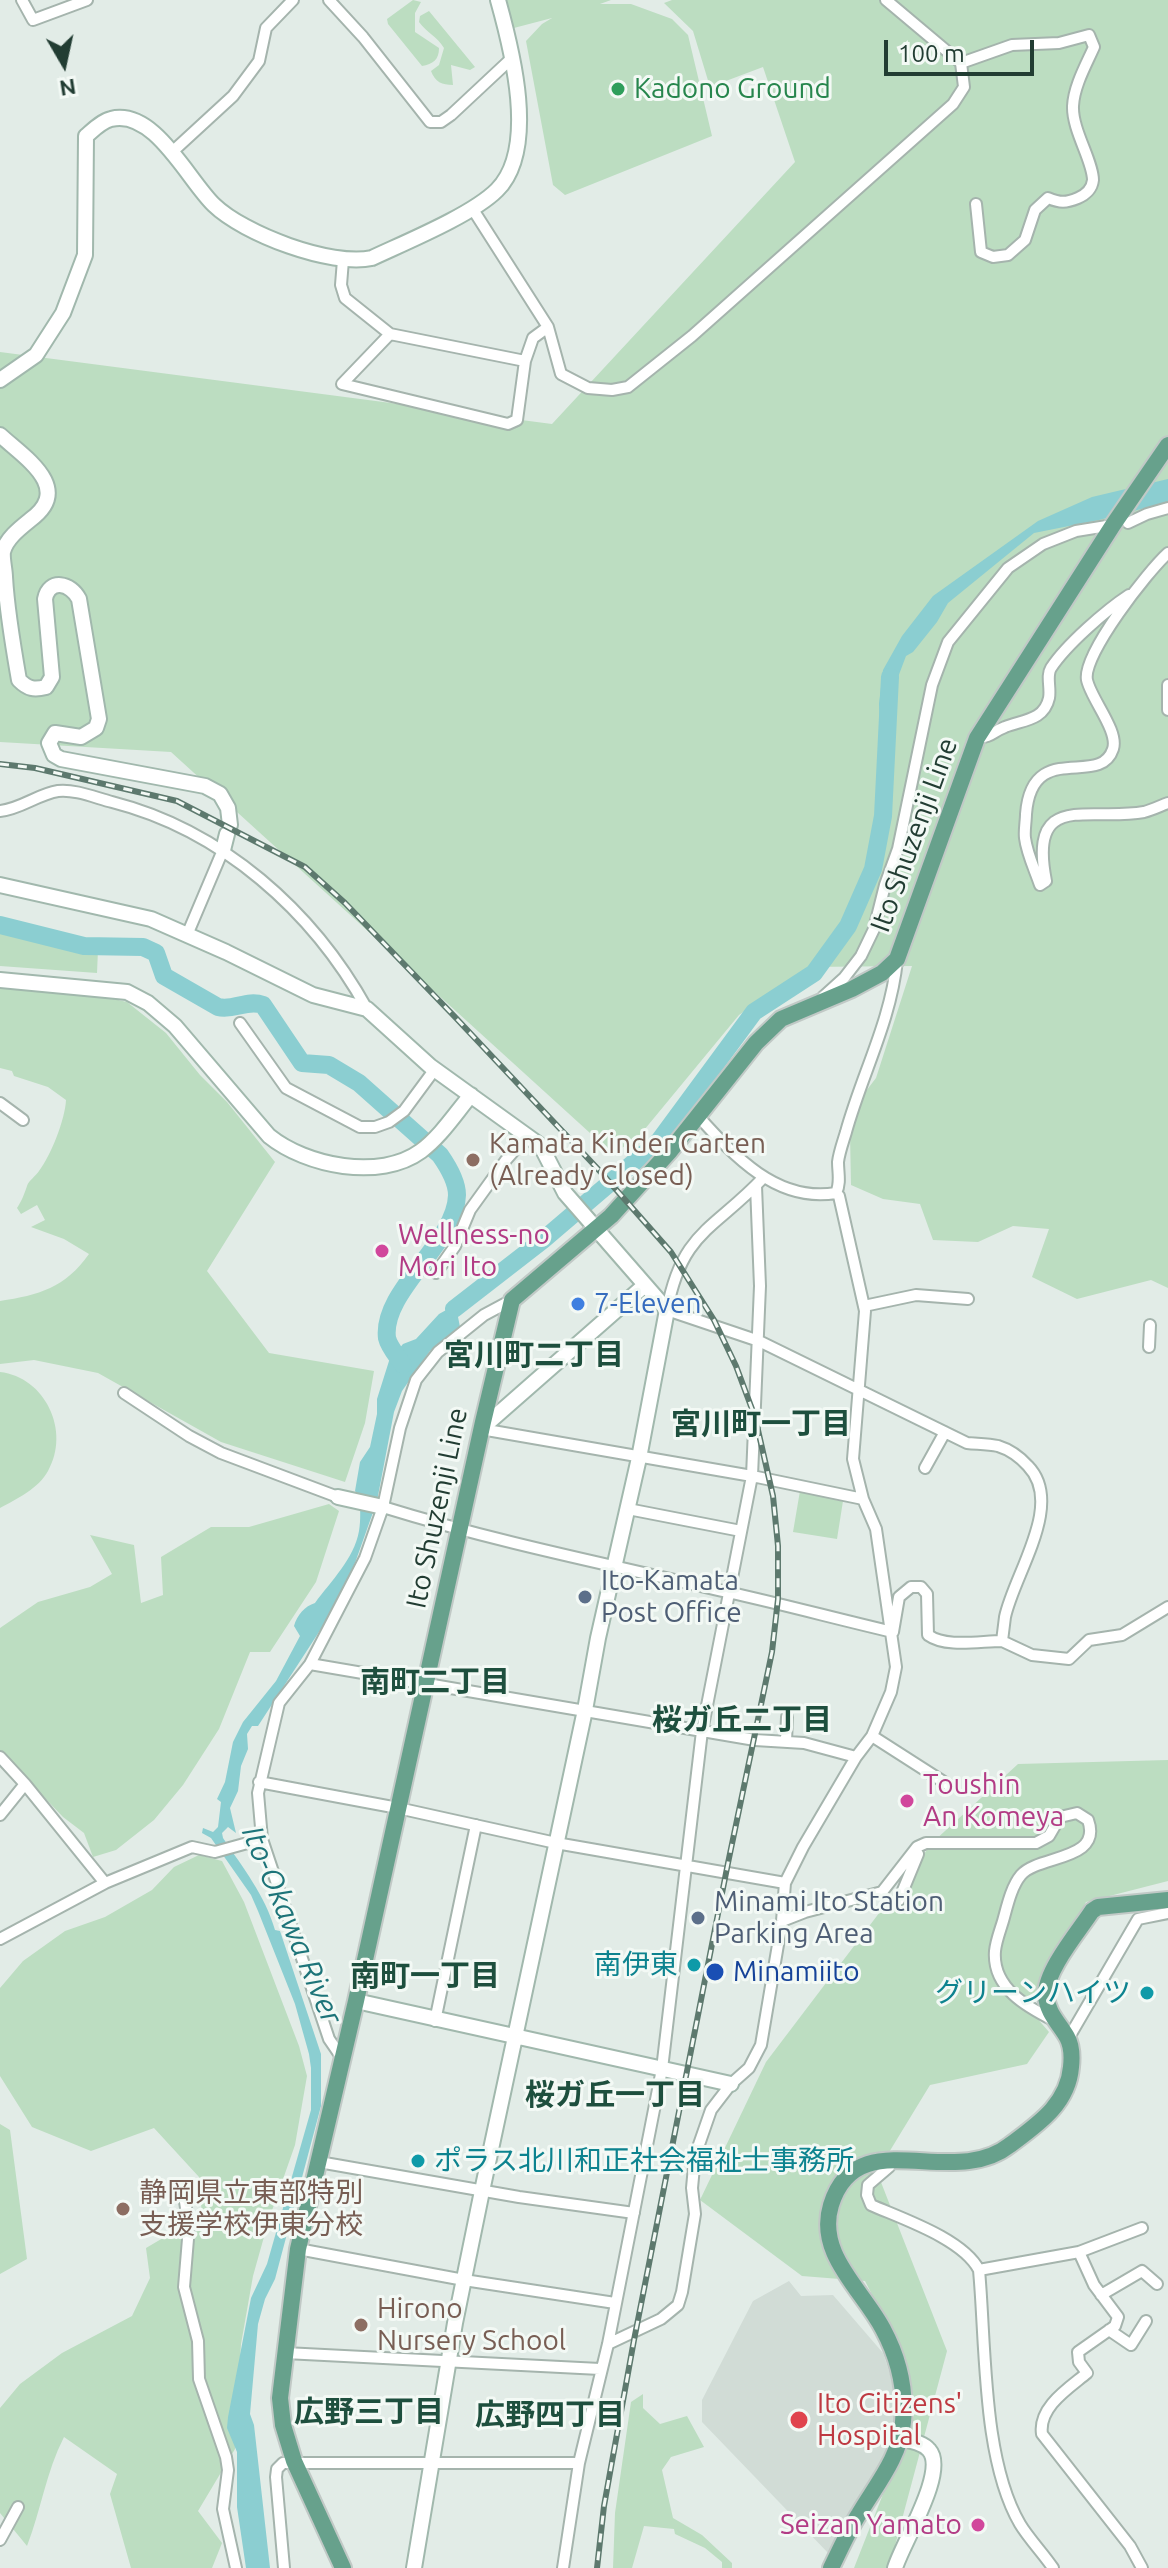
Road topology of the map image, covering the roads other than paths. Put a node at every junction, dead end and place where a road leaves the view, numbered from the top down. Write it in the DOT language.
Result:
graph roads {
  1 [pos="22,0"];
  2 [pos="87,0"];
  3 [pos="293,0"];
  4 [pos="329,0"];
  5 [pos="498,0"];
  6 [pos="886,0"];
  7 [pos="512,58"];
  8 [pos="961,63"];
  9 [pos="171,153"];
  10 [pos="976,204"];
  11 [pos="472,208"];
  12 [pos="343,260"];
  13 [pos="548,327"];
  14 [pos="390,334"];
  15 [pos="525,361"];
  16 [pos="0,380"];
  17 [pos="0,435"];
  18 [pos="1168,445"];
  19 [pos="1168,508"];
  20 [pos="1121,520"];
  21 [pos="1168,553"];
  22 [pos="1136,592"];
  23 [pos="1168,685"];
  24 [pos="1168,710"];
  25 [pos="977,738"];
  26 [pos="1168,803"];
  27 [pos="0,811"];
  28 [pos="223,850"];
  29 [pos="0,885"];
  30 [pos="187,935"];
  31 [pos="897,959"];
  32 [pos="0,980"];
  33 [pos="815,1004"];
  34 [pos="367,1009"];
  35 [pos="240,1023"];
  36 [pos="435,1069"];
  37 [pos="471,1095"];
  38 [pos="0,1103"];
  39 [pos="698,1116"];
  40 [pos="23,1120"];
  41 [pos="528,1135"];
  42 [pos="760,1182"];
  43 [pos="836,1193"];
  44 [pos="592,1224"];
  45 [pos="436,1273"];
  46 [pos="645,1285"];
  47 [pos="968,1299"];
  48 [pos="512,1300"];
  49 [pos="864,1306"];
  50 [pos="667,1310"];
  51 [pos="1150,1325"];
  52 [pos="759,1341"];
  53 [pos="1149,1347"];
  54 [pos="860,1389"];
  55 [pos="124,1393"];
  56 [pos="481,1429"];
  57 [pos="945,1432"];
  58 [pos="639,1458"];
  59 [pos="925,1468"];
  60 [pos="752,1476"];
  61 [pos="338,1497"];
  62 [pos="863,1499"];
  63 [pos="383,1507"];
  64 [pos="628,1509"];
  65 [pos="460,1531"];
  66 [pos="741,1531"];
  67 [pos="615,1567"];
  68 [pos="728,1592"];
  69 [pos="1168,1607"];
  70 [pos="893,1632"];
  71 [pos="1002,1641"];
  72 [pos="310,1664"];
  73 [pos="426,1684"];
  74 [pos="585,1710"];
  75 [pos="787,1717"];
  76 [pos="702,1731"];
  77 [pos="872,1736"];
  78 [pos="786,1742"];
  79 [pos="0,1757"];
  80 [pos="856,1757"];
  81 [pos="259,1782"];
  82 [pos="25,1784"];
  83 [pos="950,1786"];
  84 [pos="398,1808"];
  85 [pos="0,1815"];
  86 [pos="476,1825"];
  87 [pos="256,1840"];
  88 [pos="556,1843"];
  89 [pos="926,1843"];
  90 [pos="688,1867"];
  91 [pos="105,1883"];
  92 [pos="785,1883"];
  93 [pos="899,1900"];
  94 [pos="1168,1900"];
  95 [pos="1168,1913"];
  96 [pos="782,1921"];
  97 [pos="0,1939"];
  98 [pos="356,2001"];
  99 [pos="435,2021"];
  100 [pos="1055,2021"];
  101 [pos="515,2038"];
  102 [pos="1068,2039"];
  103 [pos="343,2059"];
  104 [pos="662,2069"];
  105 [pos="731,2084"];
  106 [pos="891,2159"];
  107 [pos="319,2162"];
  108 [pos="183,2189"];
  109 [pos="482,2191"];
  110 [pos="634,2213"];
  111 [pos="1142,2228"];
  112 [pos="298,2249"];
  113 [pos="1079,2252"];
  114 [pos="979,2270"];
  115 [pos="464,2280"];
  116 [pos="1157,2284"];
  117 [pos="1101,2295"];
  118 [pos="615,2303"];
  119 [pos="1146,2321"];
  120 [pos="1109,2330"];
  121 [pos="608,2344"];
  122 [pos="285,2353"];
  123 [pos="450,2360"];
  124 [pos="600,2369"];
  125 [pos="900,2439"];
  126 [pos="294,2461"];
  127 [pos="432,2461"];
  128 [pos="579,2463"];
  129 [pos="18,2507"];
  130 [pos="0,2540"];
  131 [pos="236,2568"];
  132 [pos="284,2568"];
  133 [pos="343,2568"];
  134 [pos="414,2568"];
  135 [pos="563,2568"];
  136 [pos="831,2568"];
  137 [pos="895,2568"];
  138 [pos="1053,2568"];
  139 [pos="1142,2568"];
  1 -- 2 [label="street"];
  3 -- 9 [label="street"];
  4 -- 7 [label="street"];
  5 -- 7 [label="street"];
  6 -- 8 [label="street"];
  7 -- 11 [label="street"];
  8 -- 10 [label="street"];
  8 -- 13 [label="street"];
  9 -- 12 [label="street"];
  9 -- 16 [label="street"];
  11 -- 12 [label="street"];
  11 -- 13 [label="street"];
  12 -- 14 [label="street"];
  13 -- 15 [label="street"];
  14 -- 15 [label="street"];
  14 -- 15 [label="street"];
  17 -- 28 [label="street"];
  18 -- 20 [label="main road, Ito Shuzenji Line"];
  19 -- 20 [label="street"];
  20 -- 25 [label="main road, Ito Shuzenji Line"];
  20 -- 33 [label="street"];
  21 -- 22 [label="street"];
  22 -- 25 [label="street"];
  22 -- 26 [label="street"];
  23 -- 24 [label="street"];
  25 -- 31 [label="main road, Ito Shuzenji Line"];
  27 -- 28 [label="street"];
  28 -- 30 [label="street"];
  28 -- 34 [label="street"];
  29 -- 30 [label="street"];
  30 -- 34 [label="street"];
  31 -- 33 [label="main road, Ito Shuzenji Line"];
  31 -- 43 [label="street"];
  32 -- 37 [label="street"];
  33 -- 39 [label="main road, Ito Shuzenji Line"];
  34 -- 36 [label="street"];
  35 -- 36 [label="street"];
  36 -- 37 [label="street"];
  37 -- 41 [label="street"];
  38 -- 40 [label="street"];
  39 -- 42 [label="street"];
  39 -- 44 [label="main road, Ito Shuzenji Line"];
  41 -- 44 [label="street"];
  41 -- 45 [label="street"];
  42 -- 43 [label="street"];
  42 -- 50 [label="street"];
  42 -- 52 [label="street"];
  43 -- 49 [label="street"];
  44 -- 46 [label="street"];
  44 -- 48 [label="main road, Ito Shuzenji Line"];
  46 -- 50 [label="street"];
  46 -- 56 [label="street"];
  47 -- 49 [label="street"];
  48 -- 56 [label="main road, Ito Shuzenji Line"];
  48 -- 63 [label="street"];
  49 -- 54 [label="street"];
  50 -- 52 [label="street"];
  50 -- 58 [label="street"];
  51 -- 53 [label="street"];
  52 -- 54 [label="street"];
  52 -- 60 [label="street"];
  54 -- 57 [label="street"];
  54 -- 62 [label="street"];
  55 -- 61 [label="street"];
  56 -- 58 [label="street"];
  56 -- 65 [label="main road, Ito Shuzenji Line"];
  57 -- 59 [label="street"];
  57 -- 71 [label="street"];
  58 -- 60 [label="street"];
  58 -- 64 [label="street"];
  60 -- 62 [label="street"];
  60 -- 66 [label="street"];
  61 -- 63 [label="street"];
  62 -- 70 [label="street"];
  63 -- 65 [label="street"];
  63 -- 72 [label="street"];
  64 -- 66 [label="street"];
  64 -- 67 [label="street"];
  65 -- 67 [label="street"];
  65 -- 73 [label="main road, Ito Shuzenji Line"];
  66 -- 68 [label="street"];
  67 -- 68 [label="street"];
  67 -- 74 [label="street"];
  68 -- 70 [label="street"];
  68 -- 76 [label="street"];
  69 -- 71 [label="street"];
  70 -- 71 [label="street"];
  70 -- 77 [label="street"];
  72 -- 73 [label="street"];
  72 -- 81 [label="street"];
  73 -- 74 [label="street"];
  73 -- 84 [label="main road, Ito Shuzenji Line"];
  74 -- 76 [label="street"];
  74 -- 88 [label="street"];
  75 -- 78 [label="street"];
  76 -- 78 [label="street"];
  76 -- 90 [label="street"];
  77 -- 80 [label="street"];
  77 -- 83 [label="street"];
  78 -- 80 [label="street"];
  79 -- 82 [label="street"];
  80 -- 92 [label="street"];
  81 -- 84 [label="street"];
  81 -- 87 [label="street"];
  82 -- 85 [label="street"];
  82 -- 91 [label="street"];
  84 -- 86 [label="street"];
  84 -- 98 [label="main road, Ito Shuzenji Line"];
  86 -- 88 [label="street"];
  86 -- 99 [label="street"];
  87 -- 91 [label="street"];
  87 -- 103 [label="street"];
  88 -- 90 [label="street"];
  88 -- 101 [label="street"];
  89 -- 93 [label="street"];
  89 -- 96 [label="street"];
  89 -- 100 [label="street"];
  90 -- 92 [label="street"];
  90 -- 104 [label="street"];
  91 -- 97 [label="street"];
  92 -- 96 [label="street"];
  94 -- 100 [label="main road"];
  95 -- 102 [label="street"];
  96 -- 105 [label="street"];
  98 -- 99 [label="street"];
  98 -- 103 [label="main road, Ito Shuzenji Line"];
  99 -- 101 [label="street"];
  100 -- 102 [label="main road"];
  101 -- 104 [label="street"];
  101 -- 109 [label="street"];
  102 -- 106 [label="main road"];
  103 -- 107 [label="main road, Ito Shuzenji Line"];
  104 -- 105 [label="street"];
  104 -- 110 [label="street"];
  105 -- 121 [label="street"];
  106 -- 114 [label="street"];
  106 -- 125 [label="main road"];
  107 -- 109 [label="street"];
  107 -- 112 [label="main road, Ito Shuzenji Line"];
  108 -- 131 [label="street"];
  109 -- 110 [label="street"];
  109 -- 115 [label="street"];
  110 -- 118 [label="street"];
  111 -- 113 [label="street"];
  112 -- 115 [label="street"];
  112 -- 122 [label="main road, Ito Shuzenji Line"];
  113 -- 114 [label="street"];
  113 -- 117 [label="street"];
  114 -- 138 [label="street"];
  115 -- 118 [label="street"];
  115 -- 123 [label="street"];
  116 -- 117 [label="street"];
  117 -- 120 [label="street"];
  118 -- 121 [label="street"];
  119 -- 120 [label="street"];
  120 -- 139 [label="street"];
  121 -- 124 [label="street"];
  122 -- 123 [label="street"];
  122 -- 126 [label="main road, Ito Shuzenji Line"];
  123 -- 124 [label="street"];
  123 -- 127 [label="street"];
  124 -- 128 [label="street"];
  125 -- 136 [label="main road"];
  125 -- 137 [label="street"];
  126 -- 127 [label="street"];
  126 -- 132 [label="street"];
  126 -- 133 [label="main road, Ito Shuzenji Line"];
  127 -- 128 [label="street"];
  127 -- 134 [label="street"];
  128 -- 135 [label="street"];
  129 -- 130 [label="street"];
}
